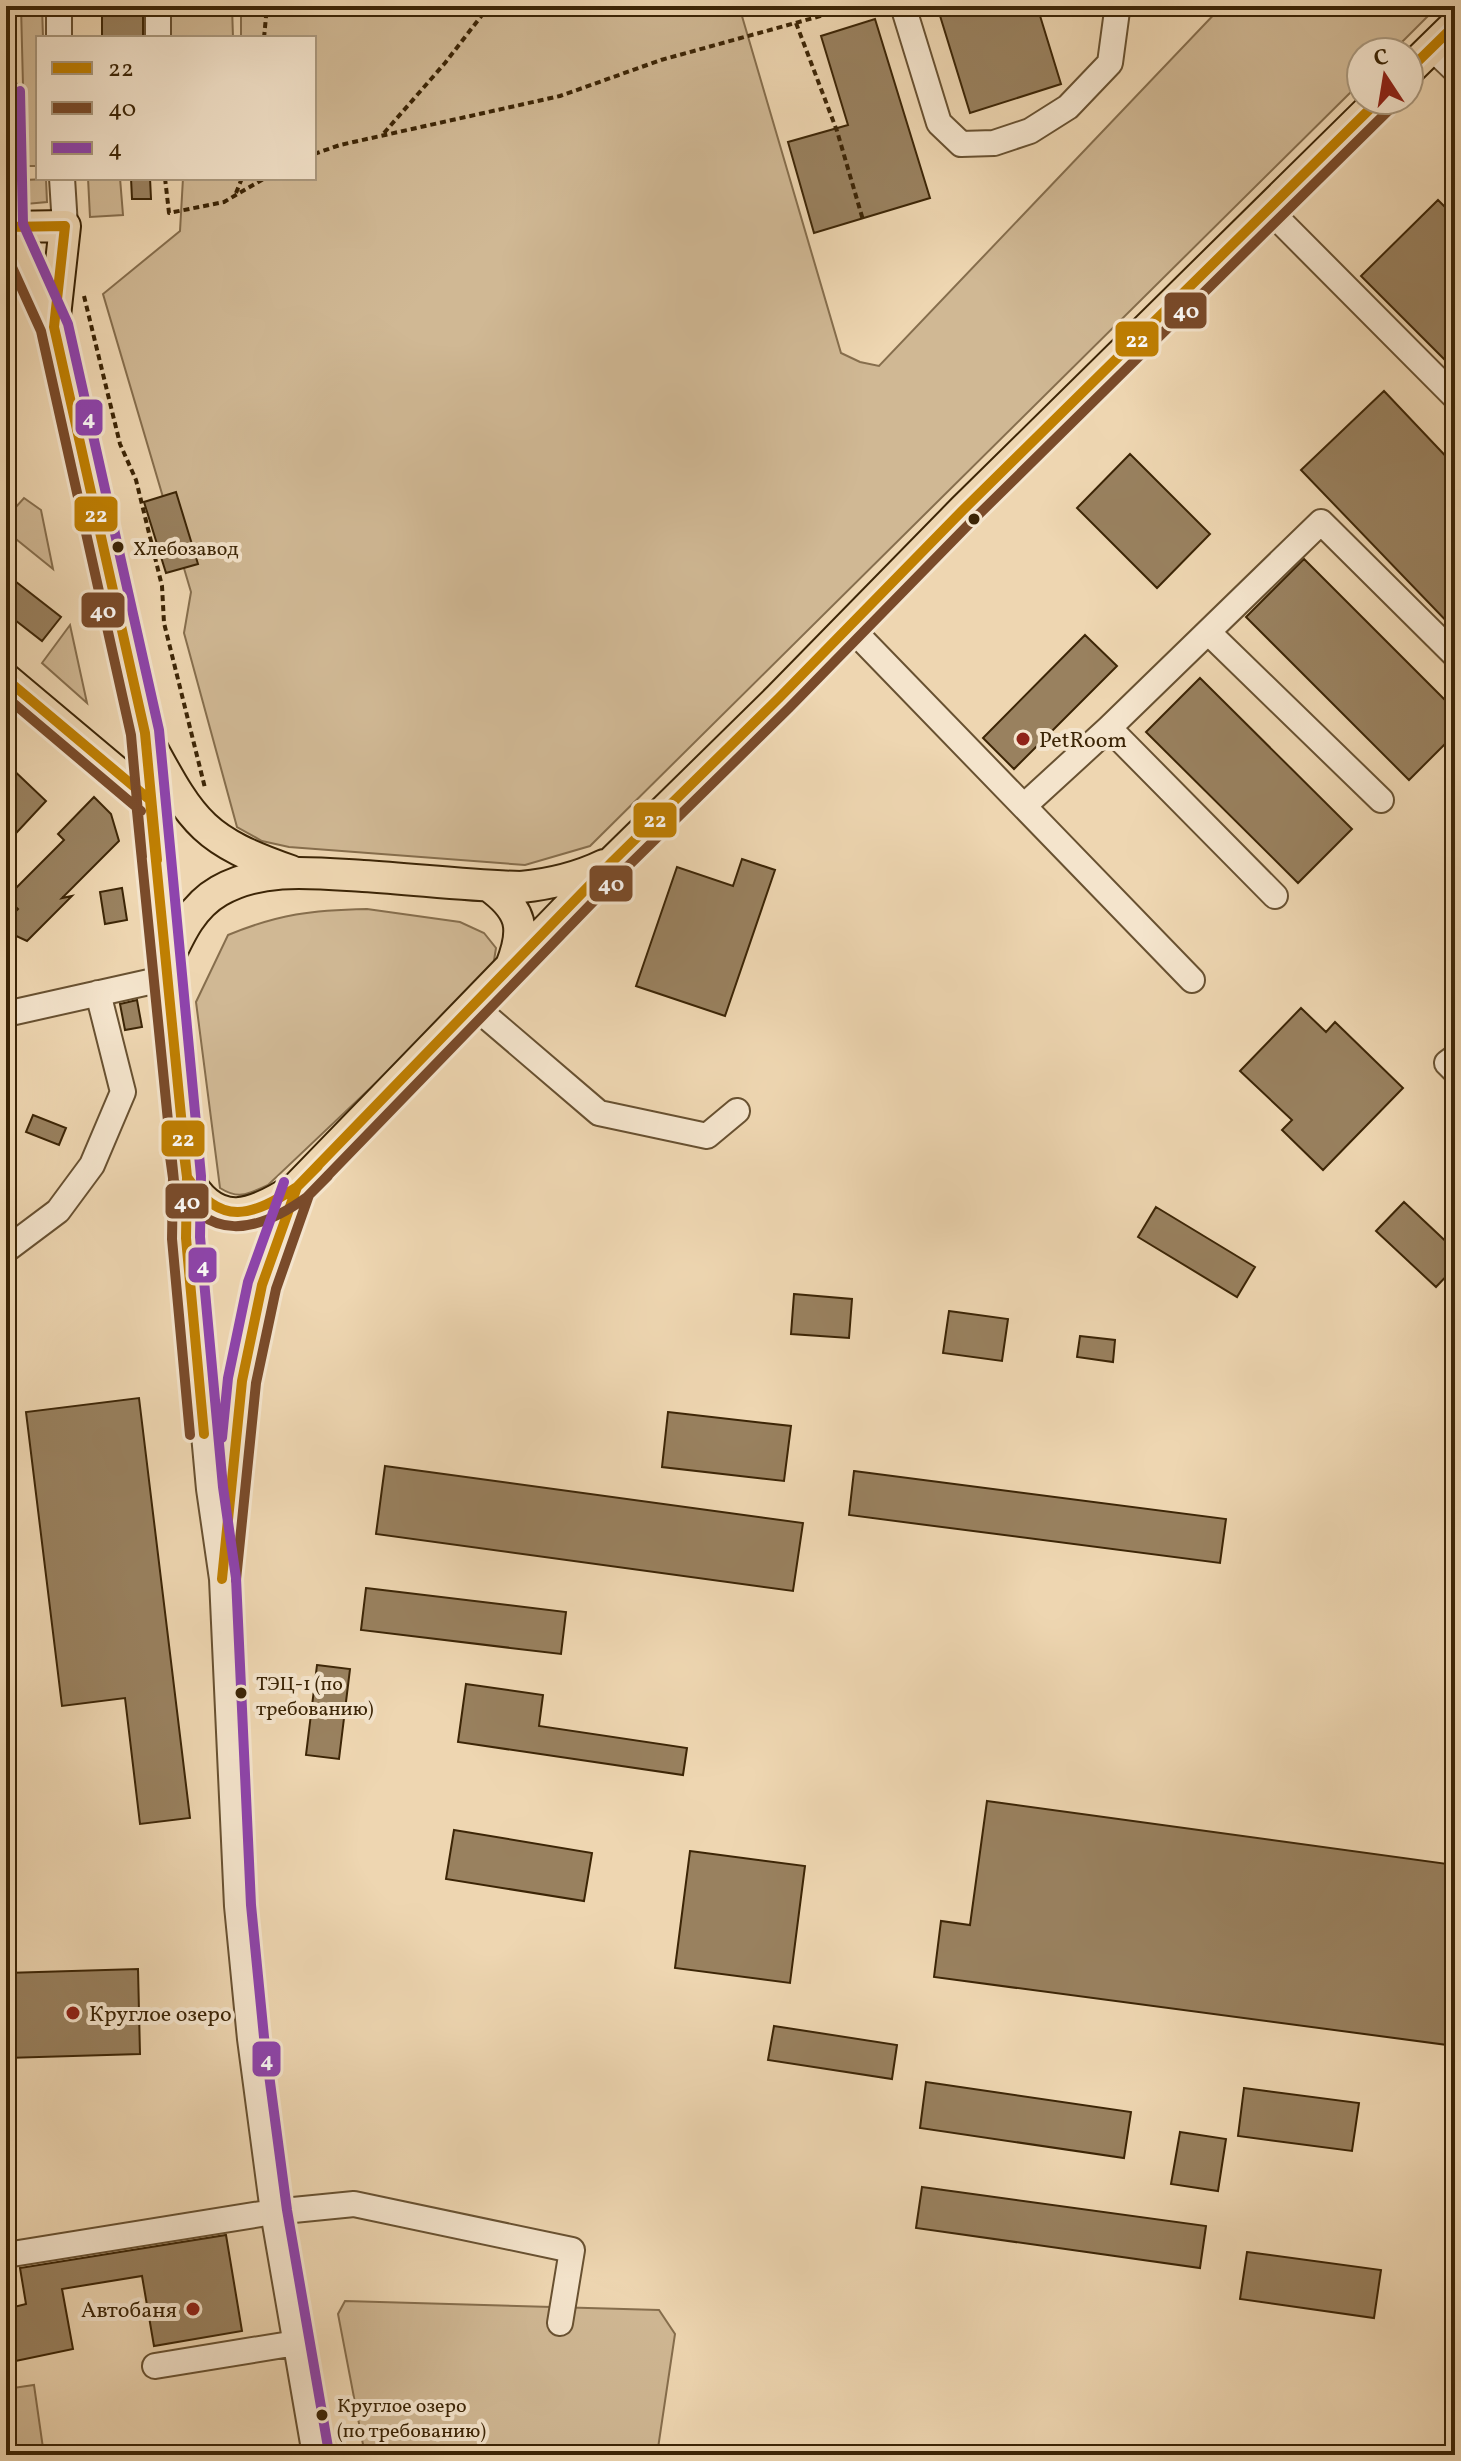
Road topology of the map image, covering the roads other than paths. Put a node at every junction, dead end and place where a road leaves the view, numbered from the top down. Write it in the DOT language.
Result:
graph roads {
  1 [pos="59,6"];
  2 [pos="158,6"];
  3 [pos="903,6"];
  4 [pos="1117,11"];
  5 [pos="1455,25"];
  6 [pos="59,36"];
  7 [pos="158,36"];
  8 [pos="1432,48"];
  9 [pos="1425,55"];
  10 [pos="1455,70"];
  11 [pos="6,91"];
  12 [pos="1363,116"];
  13 [pos="62,180"];
  14 [pos="1268,209"];
  15 [pos="65,226"];
  16 [pos="8,227"];
  17 [pos="54,327"];
  18 [pos="1455,397"];
  19 [pos="849,626"];
  20 [pos="1208,632"];
  21 [pos="1455,655"];
  22 [pos="6,679"];
  23 [pos="1109,728"];
  24 [pos="145,733"];
  25 [pos="150,800"];
  26 [pos="1381,800"];
  27 [pos="1024,806"];
  28 [pos="613,861"];
  29 [pos="292,871"];
  30 [pos="489,886"];
  31 [pos="1275,896"];
  32 [pos="511,966"];
  33 [pos="166,971"];
  34 [pos="1192,980"];
  35 [pos="98,993"];
  36 [pos="474,1006"];
  37 [pos="6,1014"];
  38 [pos="1455,1057"];
  39 [pos="1455,1071"];
  40 [pos="737,1111"];
  41 [pos="297,1187"];
  42 [pos="186,1191"];
  43 [pos="6,1250"];
  44 [pos="222,1579"];
  45 [pos="273,2212"];
  46 [pos="6,2255"];
  47 [pos="560,2323"];
  48 [pos="296,2343"];
  49 [pos="155,2366"];
  50 [pos="315,2455"];
  1 -- 6 [label="street"];
  2 -- 7 [label="street"];
  3 -- 4 [label="street"];
  5 -- 8 [label="main road"];
  8 -- 9 [label="main road"];
  8 -- 10 [label="street"];
  11 -- 16 [label="street"];
  12 -- 14 [label="main road"];
  13 -- 15 [label="street"];
  14 -- 18 [label="street"];
  14 -- 19 [label="main road"];
  15 -- 16 [label="main road"];
  15 -- 17 [label="main road"];
  16 -- 17 [label="main road"];
  17 -- 24 [label="main road"];
  19 -- 27 [label="street"];
  19 -- 28 [label="main road"];
  20 -- 21 [label="street"];
  20 -- 23 [label="street"];
  20 -- 26 [label="street"];
  22 -- 25 [label="main road"];
  23 -- 27 [label="street"];
  23 -- 31 [label="street"];
  24 -- 25 [label="main road"];
  24 -- 29 [label="main road"];
  25 -- 33 [label="main road"];
  27 -- 34 [label="street"];
  28 -- 30 [label="main road"];
  28 -- 32 [label="main road"];
  29 -- 30 [label="main road"];
  29 -- 33 [label="main road"];
  30 -- 32 [label="main road"];
  32 -- 36 [label="main road"];
  33 -- 35 [label="street"];
  33 -- 42 [label="main road"];
  35 -- 37 [label="street"];
  35 -- 43 [label="street"];
  36 -- 40 [label="street"];
  36 -- 41 [label="main road"];
  38 -- 39 [label="street"];
  41 -- 42 [label="main road"];
  41 -- 44 [label="street"];
  42 -- 44 [label="street"];
  44 -- 45 [label="street"];
  45 -- 46 [label="street"];
  45 -- 47 [label="street"];
  45 -- 48 [label="street"];
  48 -- 49 [label="street"];
  48 -- 50 [label="street"];
}
